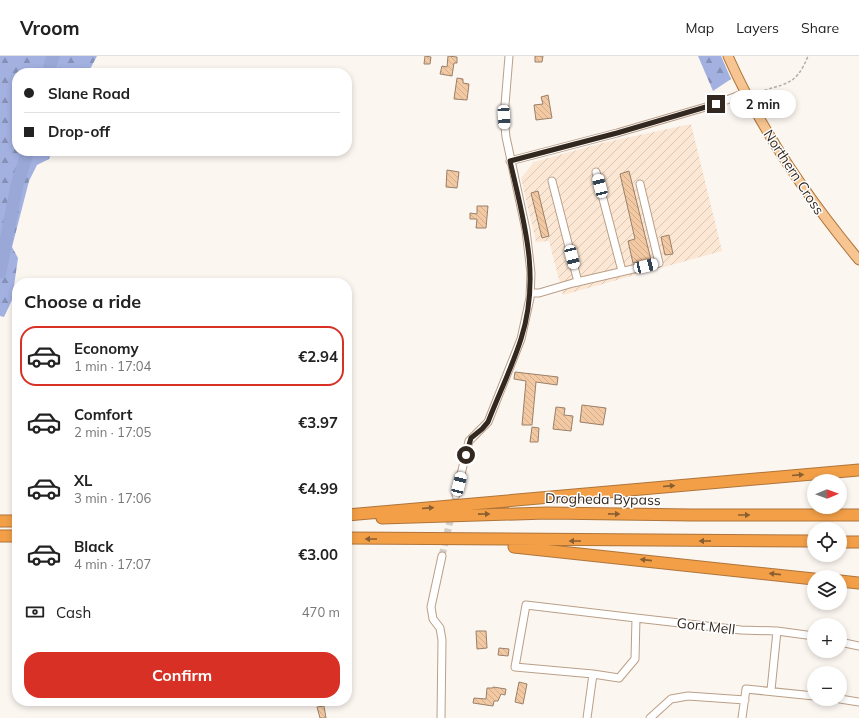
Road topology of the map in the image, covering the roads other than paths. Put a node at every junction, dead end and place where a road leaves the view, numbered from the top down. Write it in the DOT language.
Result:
graph roads {
  1 [pos="510,56"];
  2 [pos="728,56"];
  3 [pos="747,95"];
  4 [pos="510,161"];
  5 [pos="596,172"];
  6 [pos="552,181"];
  7 [pos="640,184"];
  8 [pos="859,260"];
  9 [pos="622,271"];
  10 [pos="578,282"];
  11 [pos="530,293"];
  12 [pos="859,470"];
  13 [pos="456,495"];
  14 [pos="859,515"];
  15 [pos="352,516"];
  16 [pos="352,519"];
  17 [pos="0,521"];
  18 [pos="12,521"];
  19 [pos="0,536"];
  20 [pos="12,536"];
  21 [pos="352,538"];
  22 [pos="395,539"];
  23 [pos="807,542"];
  24 [pos="847,542"];
  25 [pos="859,542"];
  26 [pos="442,556"];
  27 [pos="807,577"];
  28 [pos="847,582"];
  29 [pos="859,583"];
  30 [pos="636,618"];
  31 [pos="777,631"];
  32 [pos="807,635"];
  33 [pos="847,643"];
  34 [pos="859,646"];
  35 [pos="593,674"];
  36 [pos="771,690"];
  37 [pos="807,695"];
  38 [pos="745,700"];
  39 [pos="847,700"];
  40 [pos="859,702"];
  41 [pos="441,718"];
  42 [pos="587,718"];
  43 [pos="650,718"];
  44 [pos="742,718"];
  1 -- 4 [label="street"];
  2 -- 3 [label="main road, Northern Cross"];
  3 -- 4 [label="street"];
  3 -- 8 [label="main road, Northern Cross"];
  4 -- 11 [label="street"];
  5 -- 9 [label="street"];
  6 -- 10 [label="street"];
  7 -- 9 [label="street"];
  9 -- 10 [label="street"];
  10 -- 11 [label="street"];
  11 -- 13 [label="street"];
  15 -- 12 [label="highway, one-way"];
  16 -- 14 [label="highway, Drogheda Bypass, one-way"];
  17 -- 18 [label="highway"];
  19 -- 20 [label="highway"];
  22 -- 21 [label="highway, one-way"];
  23 -- 22 [label="highway, one-way"];
  27 -- 22 [label="highway, one-way"];
  24 -- 25 [label="highway"];
  26 -- 41 [label="street"];
  28 -- 29 [label="highway"];
  30 -- 31 [label="street, Gort Mell"];
  30 -- 35 [label="street"];
  30 -- 35 [label="street, Gort Mell"];
  31 -- 32 [label="street, Gort Mell"];
  31 -- 36 [label="street"];
  33 -- 34 [label="street"];
  35 -- 42 [label="street"];
  36 -- 37 [label="street"];
  36 -- 38 [label="street"];
  38 -- 43 [label="street"];
  38 -- 44 [label="street"];
  39 -- 40 [label="street"];
}
